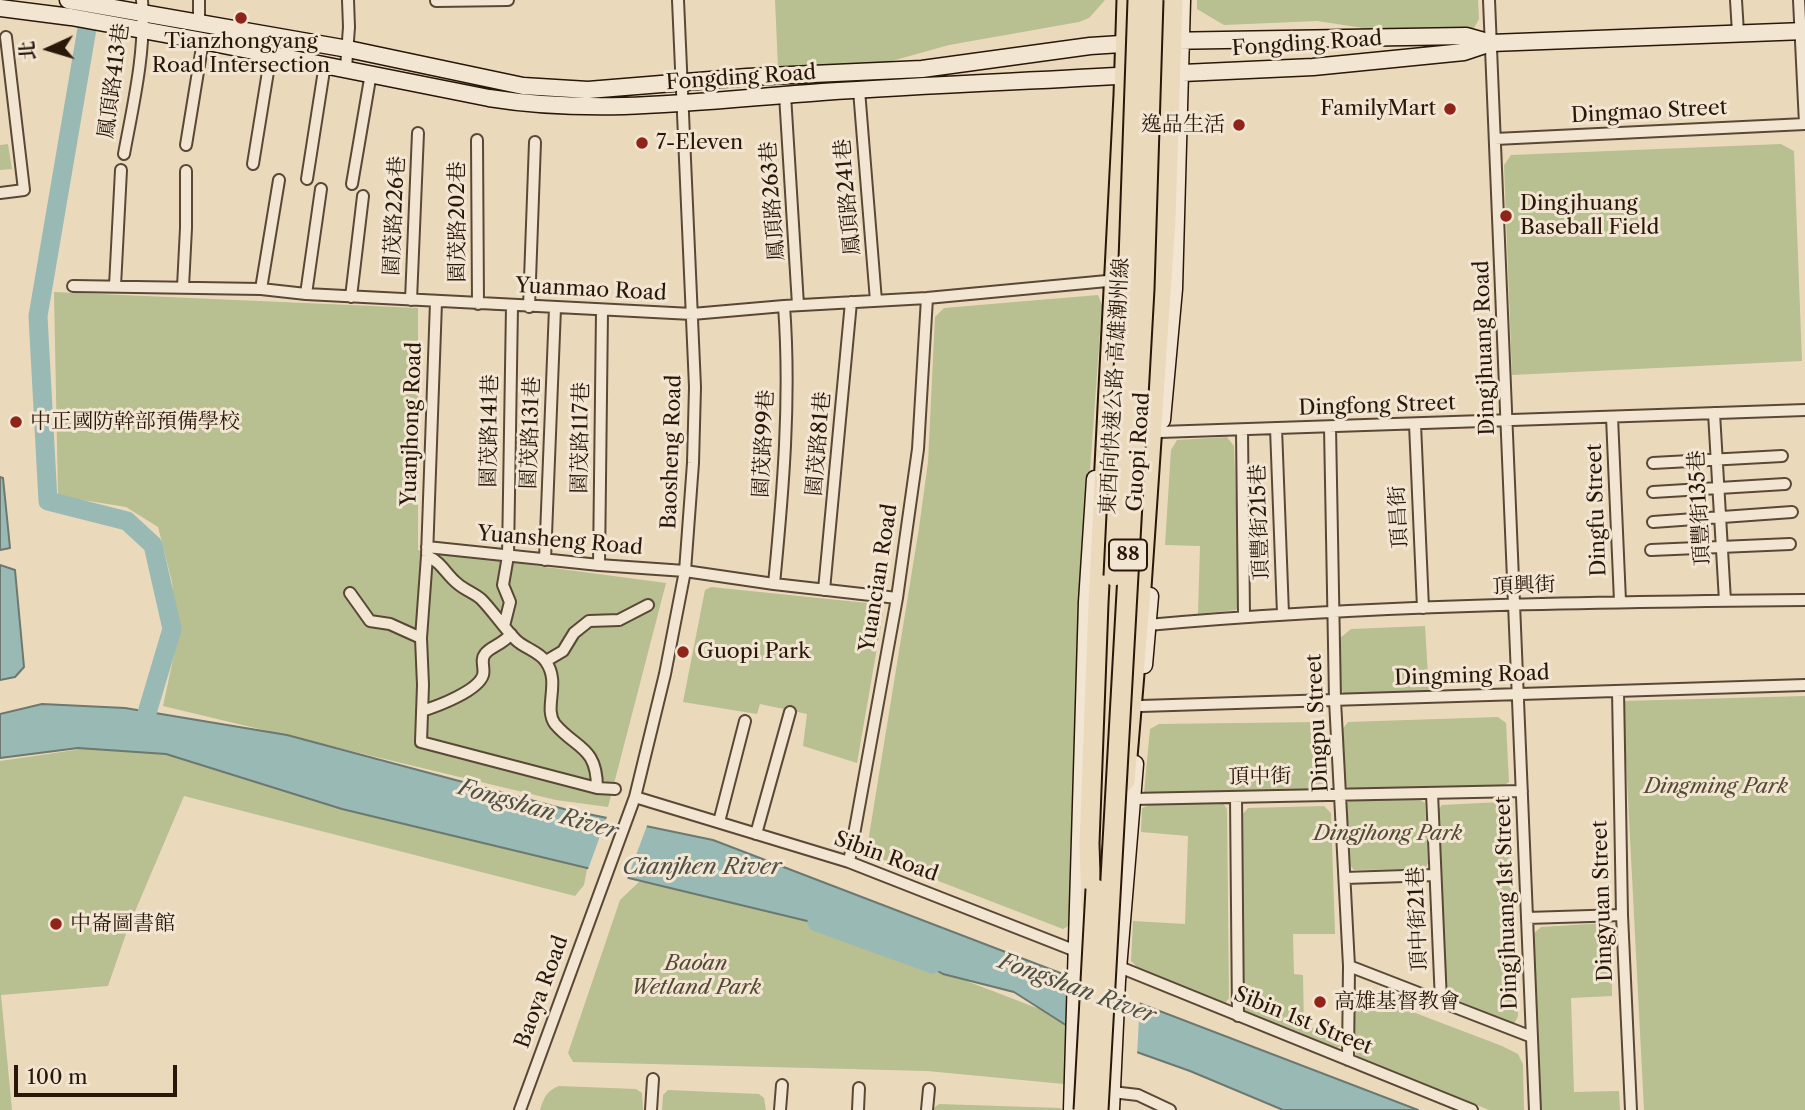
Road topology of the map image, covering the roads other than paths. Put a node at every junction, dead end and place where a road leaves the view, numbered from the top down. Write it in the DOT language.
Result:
graph roads {
  1 [pos="199,0"];
  2 [pos="348,0"];
  3 [pos="508,0"];
  4 [pos="678,0"];
  5 [pos="1119,0"];
  6 [pos="1128,0"];
  7 [pos="1138,0"];
  8 [pos="1153,0"];
  9 [pos="1173,0"];
  10 [pos="1182,0"];
  11 [pos="1489,0"];
  12 [pos="1736,0"];
  13 [pos="1798,0"];
  14 [pos="436,1"];
  15 [pos="71,6"];
  16 [pos="0,8"];
  17 [pos="142,14"];
  18 [pos="199,23"];
  19 [pos="1803,31"];
  20 [pos="1738,33"];
  21 [pos="5,37"];
  22 [pos="1177,40"];
  23 [pos="203,41"];
  24 [pos="1492,43"];
  25 [pos="1123,44"];
  26 [pos="348,49"];
  27 [pos="271,53"];
  28 [pos="325,64"];
  29 [pos="346,68"];
  30 [pos="372,73"];
  31 [pos="1176,73"];
  32 [pos="1121,76"];
  33 [pos="682,83"];
  34 [pos="859,90"];
  35 [pos="785,95"];
  36 [pos="682,104"];
  37 [pos="1805,124"];
  38 [pos="418,132"];
  39 [pos="1495,139"];
  40 [pos="477,140"];
  41 [pos="535,142"];
  42 [pos="186,145"];
  43 [pos="124,154"];
  44 [pos="253,164"];
  45 [pos="121,170"];
  46 [pos="186,172"];
  47 [pos="307,179"];
  48 [pos="279,180"];
  49 [pos="352,184"];
  50 [pos="321,189"];
  51 [pos="0,193"];
  52 [pos="363,196"];
  53 [pos="1107,281"];
  54 [pos="73,286"];
  55 [pos="115,286"];
  56 [pos="183,287"];
  57 [pos="261,289"];
  58 [pos="306,294"];
  59 [pos="351,297"];
  60 [pos="927,298"];
  61 [pos="411,300"];
  62 [pos="876,301"];
  63 [pos="436,302"];
  64 [pos="851,302"];
  65 [pos="478,304"];
  66 [pos="798,305"];
  67 [pos="512,306"];
  68 [pos="784,306"];
  69 [pos="530,307"];
  70 [pos="555,309"];
  71 [pos="602,311"];
  72 [pos="692,314"];
  73 [pos="1805,410"];
  74 [pos="1714,413"];
  75 [pos="1612,417"];
  76 [pos="1507,421"];
  77 [pos="1415,424"];
  78 [pos="1330,427"];
  79 [pos="1276,429"];
  80 [pos="1242,430"];
  81 [pos="1160,432"];
  82 [pos="1782,456"];
  83 [pos="1717,460"];
  84 [pos="1653,463"];
  85 [pos="1785,484"];
  86 [pos="1718,490"];
  87 [pos="1653,492"];
  88 [pos="1792,512"];
  89 [pos="1720,517"];
  90 [pos="1653,522"];
  91 [pos="1790,544"];
  92 [pos="1722,547"];
  93 [pos="1651,550"];
  94 [pos="427,552"];
  95 [pos="508,556"];
  96 [pos="545,560"];
  97 [pos="599,565"];
  98 [pos="685,571"];
  99 [pos="774,584"];
  100 [pos="824,590"];
  101 [pos="350,593"];
  102 [pos="897,598"];
  103 [pos="1805,600"];
  104 [pos="1620,601"];
  105 [pos="1725,601"];
  106 [pos="649,605"];
  107 [pos="1514,606"];
  108 [pos="1423,608"];
  109 [pos="1333,612"];
  110 [pos="1283,614"];
  111 [pos="1244,616"];
  112 [pos="1148,625"];
  113 [pos="507,630"];
  114 [pos="421,638"];
  115 [pos="546,661"];
  116 [pos="1805,685"];
  117 [pos="1618,691"];
  118 [pos="1518,694"];
  119 [pos="1335,700"];
  120 [pos="1140,706"];
  121 [pos="422,711"];
  122 [pos="790,712"];
  123 [pos="746,721"];
  124 [pos="597,788"];
  125 [pos="615,789"];
  126 [pos="1522,791"];
  127 [pos="1432,793"];
  128 [pos="1341,795"];
  129 [pos="635,797"];
  130 [pos="1236,797"];
  131 [pos="1132,799"];
  132 [pos="719,822"];
  133 [pos="756,834"];
  134 [pos="849,862"];
  135 [pos="1435,875"];
  136 [pos="1345,878"];
  137 [pos="1622,915"];
  138 [pos="1527,918"];
  139 [pos="1092,944"];
  140 [pos="1349,966"];
  141 [pos="1119,967"];
  142 [pos="1441,1002"];
  143 [pos="1238,1016"];
  144 [pos="1532,1037"];
  145 [pos="1348,1060"];
  146 [pos="653,1079"];
  147 [pos="782,1085"];
  148 [pos="859,1088"];
  149 [pos="929,1088"];
  150 [pos="1112,1092"];
  151 [pos="520,1110"];
  152 [pos="651,1110"];
  153 [pos="780,1110"];
  154 [pos="858,1110"];
  155 [pos="927,1110"];
  156 [pos="1072,1110"];
  157 [pos="1084,1110"];
  158 [pos="1098,1110"];
  159 [pos="1111,1110"];
  160 [pos="1170,1110"];
  161 [pos="1472,1110"];
  162 [pos="1535,1110"];
  163 [pos="1631,1110"];
  1 -- 18 [label="street"];
  2 -- 26 [label="street"];
  3 -- 14 [label="street"];
  4 -- 33 [label="street"];
  5 -- 25 [label="main road"];
  6 -- 25 [label="highway"];
  7 -- 139 [label="highway, 東西向快速公路 高雄潮州線 / 88, bridge"];
  8 -- 139 [label="highway, 東西向快速公路 高雄潮州線 / 88, bridge"];
  9 -- 22 [label="highway"];
  10 -- 22 [label="main road"];
  11 -- 24 [label="street, Dingjhuang Road"];
  12 -- 20 [label="street"];
  13 -- 19 [label="street"];
  15 -- 16 [label="main road, Fongding Road"];
  15 -- 17 [label="main road, Fongding Road"];
  17 -- 18 [label="main road, Fongding Road"];
  17 -- 23 [label="main road, Fongding Road"];
  17 -- 43 [label="street, 鳳頂路413巷"];
  18 -- 26 [label="main road, Fongding Road"];
  19 -- 20 [label="main road, Fongding Road"];
  19 -- 37 [label="street"];
  20 -- 24 [label="main road, Fongding Road"];
  21 -- 51 [label="street"];
  22 -- 24 [label="main road, Fongding Road"];
  22 -- 25 [label="main road, Fongding Road"];
  22 -- 31 [label="highway"];
  23 -- 27 [label="main road, Fongding Road"];
  23 -- 42 [label="street"];
  24 -- 31 [label="main road, Fongding Road"];
  24 -- 39 [label="street, Dingjhuang Road"];
  25 -- 32 [label="highway"];
  25 -- 33 [label="main road, Fongding Road"];
  26 -- 29 [label="street"];
  26 -- 33 [label="main road, Fongding Road"];
  27 -- 28 [label="main road, Fongding Road"];
  27 -- 44 [label="street"];
  28 -- 29 [label="main road, Fongding Road"];
  28 -- 47 [label="street"];
  29 -- 30 [label="main road, Fongding Road"];
  30 -- 36 [label="main road, Fongding Road"];
  30 -- 49 [label="street"];
  31 -- 32 [label="main road, Fongding Road"];
  31 -- 81 [label="main road, Guopi Road"];
  31 -- 139 [label="highway, bridge"];
  32 -- 34 [label="main road, Fongding Road"];
  32 -- 53 [label="main road, Guopi Road"];
  32 -- 139 [label="highway, bridge"];
  33 -- 36 [label="street, Baosheng Road"];
  34 -- 35 [label="main road, Fongding Road"];
  34 -- 62 [label="street, 鳳頂路241巷"];
  35 -- 36 [label="main road, Fongding Road"];
  35 -- 66 [label="street, 鳳頂路263巷"];
  36 -- 72 [label="street, Baosheng Road"];
  37 -- 39 [label="street, Dingmao Street"];
  38 -- 61 [label="street, 園茂路226巷"];
  39 -- 76 [label="street, Dingjhuang Road"];
  40 -- 65 [label="street, 園茂路202巷"];
  41 -- 69 [label="street"];
  45 -- 55 [label="street"];
  46 -- 56 [label="street"];
  48 -- 57 [label="street"];
  50 -- 58 [label="street"];
  52 -- 59 [label="street"];
  53 -- 60 [label="street, Yuanmao Road"];
  53 -- 139 [label="main road, Guopi Road"];
  54 -- 55 [label="street, Yuanmao Road"];
  55 -- 56 [label="street, Yuanmao Road"];
  56 -- 57 [label="street, Yuanmao Road"];
  57 -- 58 [label="street, Yuanmao Road"];
  58 -- 59 [label="street, Yuanmao Road"];
  59 -- 61 [label="street, Yuanmao Road"];
  60 -- 62 [label="street, Yuanmao Road"];
  60 -- 102 [label="street, Yuancian Road"];
  61 -- 63 [label="street, Yuanmao Road"];
  62 -- 64 [label="street, Yuanmao Road"];
  63 -- 65 [label="street, Yuanmao Road"];
  63 -- 94 [label="street, Yuanjhong Road"];
  64 -- 66 [label="street, Yuanmao Road"];
  64 -- 100 [label="street, 園茂路81巷"];
  65 -- 67 [label="street, Yuanmao Road"];
  66 -- 68 [label="street, Yuanmao Road"];
  67 -- 69 [label="street, Yuanmao Road"];
  67 -- 95 [label="street, 園茂路141巷"];
  68 -- 72 [label="street, Yuanmao Road"];
  68 -- 99 [label="street, 園茂路99巷"];
  69 -- 70 [label="street, Yuanmao Road"];
  70 -- 71 [label="street, Yuanmao Road"];
  70 -- 96 [label="street, 園茂路131巷"];
  71 -- 72 [label="street, Yuanmao Road"];
  71 -- 97 [label="street, 園茂路117巷"];
  72 -- 98 [label="street, Baosheng Road"];
  73 -- 74 [label="street, Dingfong Street"];
  74 -- 75 [label="street, Dingfong Street"];
  74 -- 83 [label="street, 頂豐街135巷"];
  75 -- 76 [label="street, Dingfong Street"];
  75 -- 104 [label="street, Dingfu Street"];
  76 -- 77 [label="street, Dingfong Street"];
  76 -- 107 [label="street, Dingjhuang Road"];
  77 -- 78 [label="street, Dingfong Street"];
  77 -- 108 [label="street, 頂昌街"];
  78 -- 79 [label="street, Dingfong Street"];
  78 -- 109 [label="street, Dingpu Street"];
  79 -- 80 [label="street, Dingfong Street"];
  79 -- 110 [label="street, 頂豐街215巷"];
  80 -- 81 [label="street, Dingfong Street"];
  80 -- 111 [label="street"];
  81 -- 112 [label="main road, Guopi Road"];
  82 -- 83 [label="street"];
  83 -- 84 [label="street"];
  83 -- 86 [label="street, 頂豐街135巷"];
  85 -- 86 [label="street"];
  86 -- 87 [label="street"];
  86 -- 89 [label="street, 頂豐街135巷"];
  88 -- 89 [label="street"];
  89 -- 90 [label="street"];
  89 -- 92 [label="street, 頂豐街135巷"];
  91 -- 92 [label="street"];
  92 -- 93 [label="street"];
  92 -- 105 [label="street, 頂豐街135巷"];
  94 -- 95 [label="street, Yuansheng Road"];
  94 -- 113 [label="street"];
  94 -- 114 [label="street, Yuanjhong Road"];
  95 -- 96 [label="street, Yuansheng Road"];
  95 -- 113 [label="street, 園茂路141巷"];
  96 -- 97 [label="street, Yuansheng Road"];
  97 -- 98 [label="street, Yuansheng Road"];
  98 -- 99 [label="street, Yuansheng Road"];
  98 -- 129 [label="street, Baosheng Road"];
  99 -- 100 [label="street, Yuansheng Road"];
  100 -- 102 [label="street, Yuansheng Road"];
  101 -- 114 [label="street"];
  102 -- 134 [label="street, Yuancian Road"];
  103 -- 105 [label="street, 頂興街"];
  104 -- 105 [label="street, 頂興街"];
  104 -- 107 [label="street, 頂興街"];
  106 -- 115 [label="street"];
  107 -- 108 [label="street, 頂興街"];
  107 -- 118 [label="street, Dingjhuang Road"];
  108 -- 109 [label="street, 頂興街"];
  109 -- 110 [label="street, 頂興街"];
  109 -- 119 [label="street, Dingpu Street"];
  110 -- 111 [label="street, 頂興街"];
  111 -- 112 [label="street, 頂興街"];
  112 -- 120 [label="main road, Guopi Road"];
  113 -- 115 [label="street"];
  113 -- 121 [label="street"];
  114 -- 121 [label="street, Yuanjhong Road"];
  115 -- 124 [label="street"];
  116 -- 117 [label="street, Dingming Road"];
  117 -- 118 [label="street, Dingming Road"];
  117 -- 137 [label="street, Dingyuan Street"];
  118 -- 119 [label="street, Dingming Road"];
  118 -- 126 [label="street, Dingjhuang 1st Street"];
  119 -- 120 [label="street, Dingming Road"];
  119 -- 128 [label="street, Dingpu Street"];
  120 -- 131 [label="main road, Guopi Road"];
  121 -- 124 [label="street, Yuanjhong Road"];
  122 -- 133 [label="street"];
  123 -- 132 [label="street"];
  124 -- 125 [label="street"];
  126 -- 127 [label="street, 頂中街"];
  126 -- 138 [label="street, Dingjhuang 1st Street"];
  127 -- 128 [label="street, 頂中街"];
  127 -- 135 [label="street, 頂中街21巷"];
  128 -- 130 [label="street, 頂中街"];
  128 -- 136 [label="street, Dingpu Street"];
  129 -- 132 [label="street, Sibin Road"];
  129 -- 151 [label="street, Baoya Road"];
  130 -- 131 [label="street, 頂中街"];
  130 -- 143 [label="street"];
  131 -- 141 [label="main road, Guopi Road"];
  132 -- 133 [label="street, Sibin Road"];
  133 -- 134 [label="street, Sibin Road"];
  134 -- 139 [label="street, Sibin Road"];
  135 -- 136 [label="street"];
  135 -- 142 [label="street, 頂中街21巷"];
  136 -- 140 [label="street, Dingpu Street"];
  137 -- 138 [label="street"];
  137 -- 163 [label="street, Dingyuan Street"];
  138 -- 144 [label="street, Dingjhuang 1st Street"];
  139 -- 141 [label="street, Sibin Road"];
  139 -- 156 [label="main road, Guopi Road"];
  139 -- 157 [label="highway, 東西向快速公路 高雄潮州線 / 88, bridge"];
  139 -- 158 [label="highway, 東西向快速公路 高雄潮州線 / 88, bridge"];
  140 -- 142 [label="street"];
  140 -- 145 [label="street, Dingpu Street"];
  141 -- 143 [label="street, Sibin 1st Street"];
  141 -- 150 [label="main road, Guopi Road"];
  142 -- 144 [label="street"];
  143 -- 145 [label="street, Sibin 1st Street"];
  144 -- 162 [label="street, Dingjhuang 1st Street"];
  145 -- 161 [label="street, Sibin 1st Street"];
  146 -- 152 [label="street"];
  147 -- 153 [label="street"];
  148 -- 154 [label="street"];
  149 -- 155 [label="street"];
  150 -- 159 [label="main road"];
  150 -- 160 [label="street"];
}
